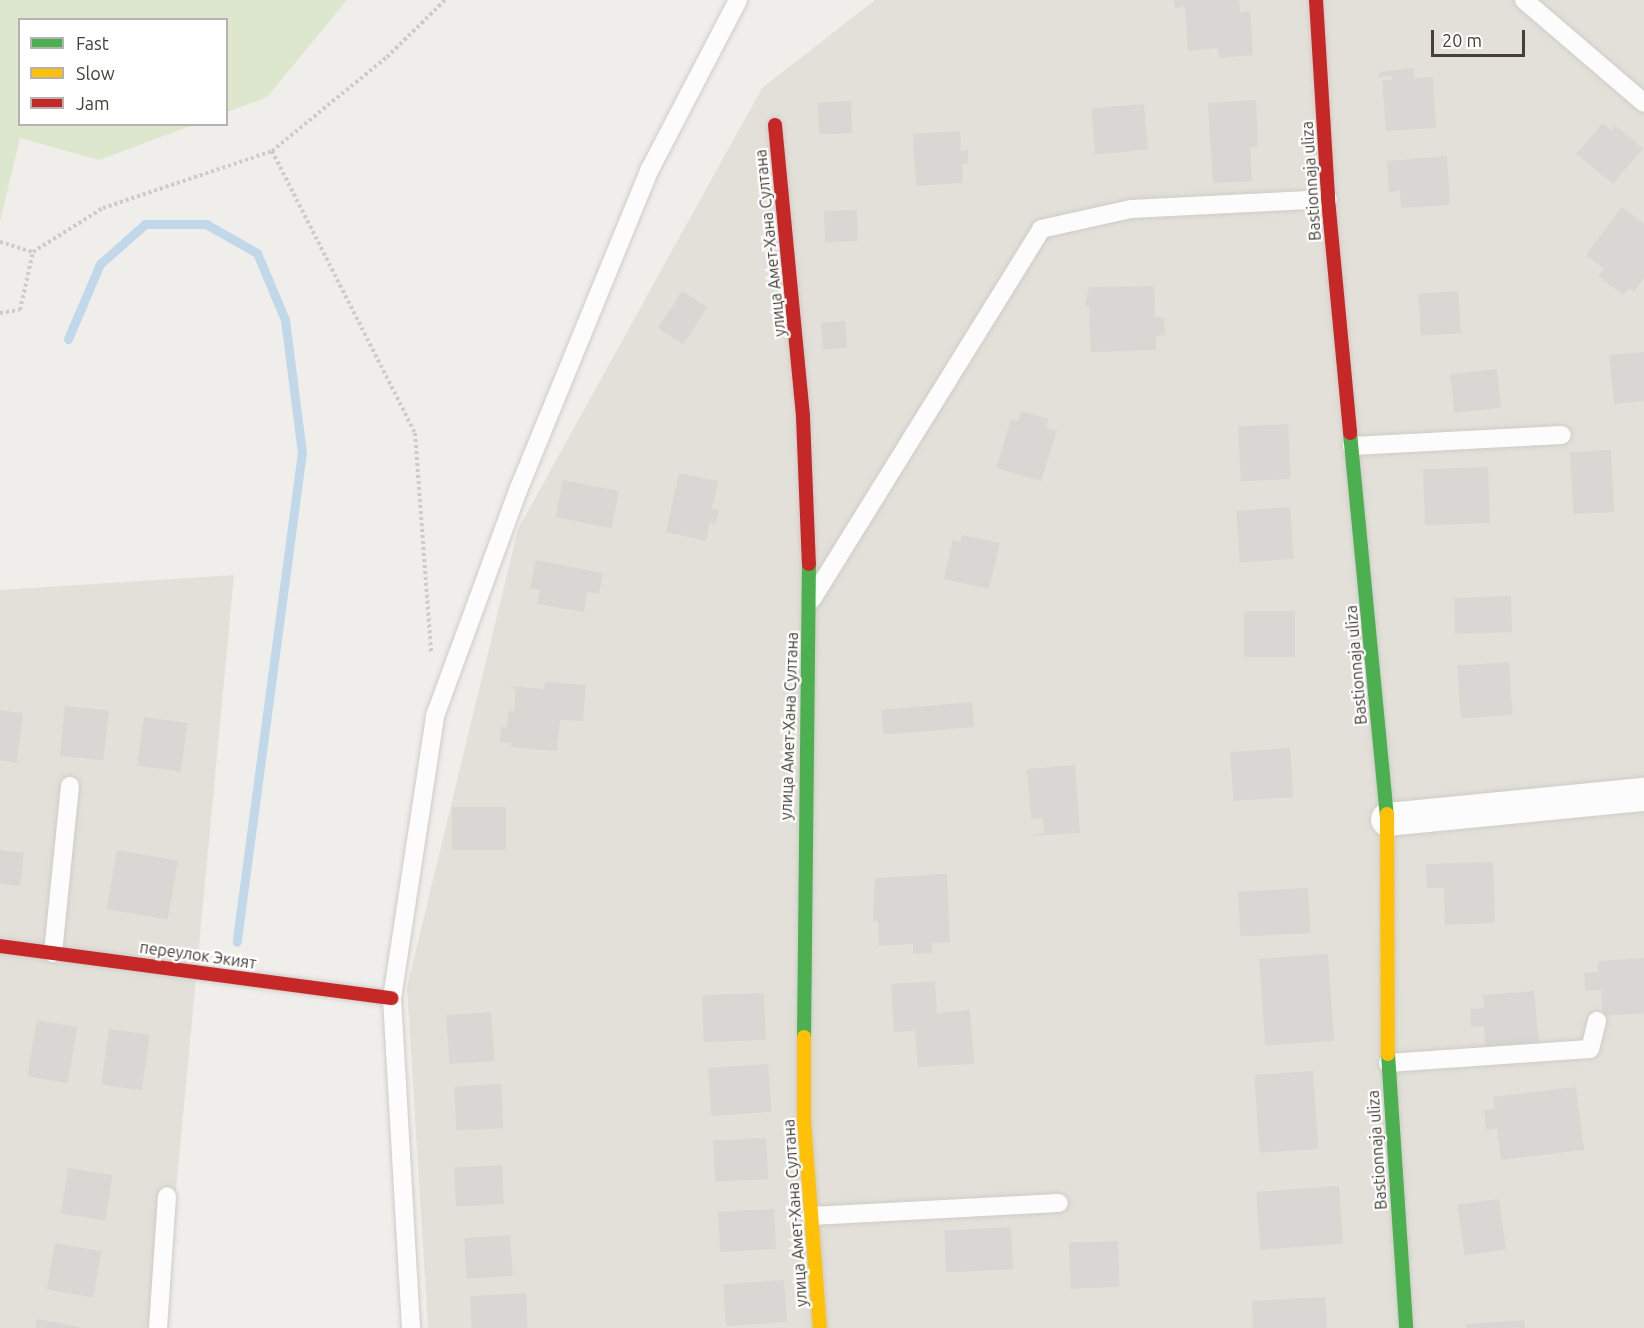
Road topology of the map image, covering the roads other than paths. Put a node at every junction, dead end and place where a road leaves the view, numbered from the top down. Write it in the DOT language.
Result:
graph roads {
  1 [pos="738,0"];
  2 [pos="1316,0"];
  3 [pos="1524,0"];
  4 [pos="1644,103"];
  5 [pos="775,125"];
  6 [pos="1328,199"];
  7 [pos="1562,435"];
  8 [pos="1352,446"];
  9 [pos="810,603"];
  10 [pos="70,786"];
  11 [pos="1644,794"];
  12 [pos="1387,819"];
  13 [pos="0,946"];
  14 [pos="53,953"];
  15 [pos="392,998"];
  16 [pos="1597,1022"];
  17 [pos="1388,1063"];
  18 [pos="167,1196"];
  19 [pos="1059,1203"];
  20 [pos="811,1216"];
  21 [pos="158,1328"];
  22 [pos="411,1328"];
  23 [pos="820,1328"];
  24 [pos="1406,1328"];
  1 -- 15 [label="lane"];
  2 -- 6 [label="street, Bastionnaja uliza"];
  3 -- 4 [label="lane"];
  5 -- 9 [label="street, улица Амет-Хана Султана"];
  6 -- 8 [label="street, Bastionnaja uliza"];
  6 -- 9 [label="lane"];
  7 -- 8 [label="lane"];
  8 -- 12 [label="street, Bastionnaja uliza"];
  9 -- 20 [label="street, улица Амет-Хана Султана"];
  10 -- 14 [label="lane"];
  11 -- 12 [label="street"];
  12 -- 17 [label="street, Bastionnaja uliza"];
  13 -- 14 [label="street, переулок Экият"];
  14 -- 15 [label="street, переулок Экият"];
  15 -- 22 [label="lane"];
  16 -- 17 [label="lane"];
  17 -- 24 [label="street, Bastionnaja uliza"];
  18 -- 21 [label="lane"];
  19 -- 20 [label="lane"];
  20 -- 23 [label="street, улица Амет-Хана Султана"];
}
